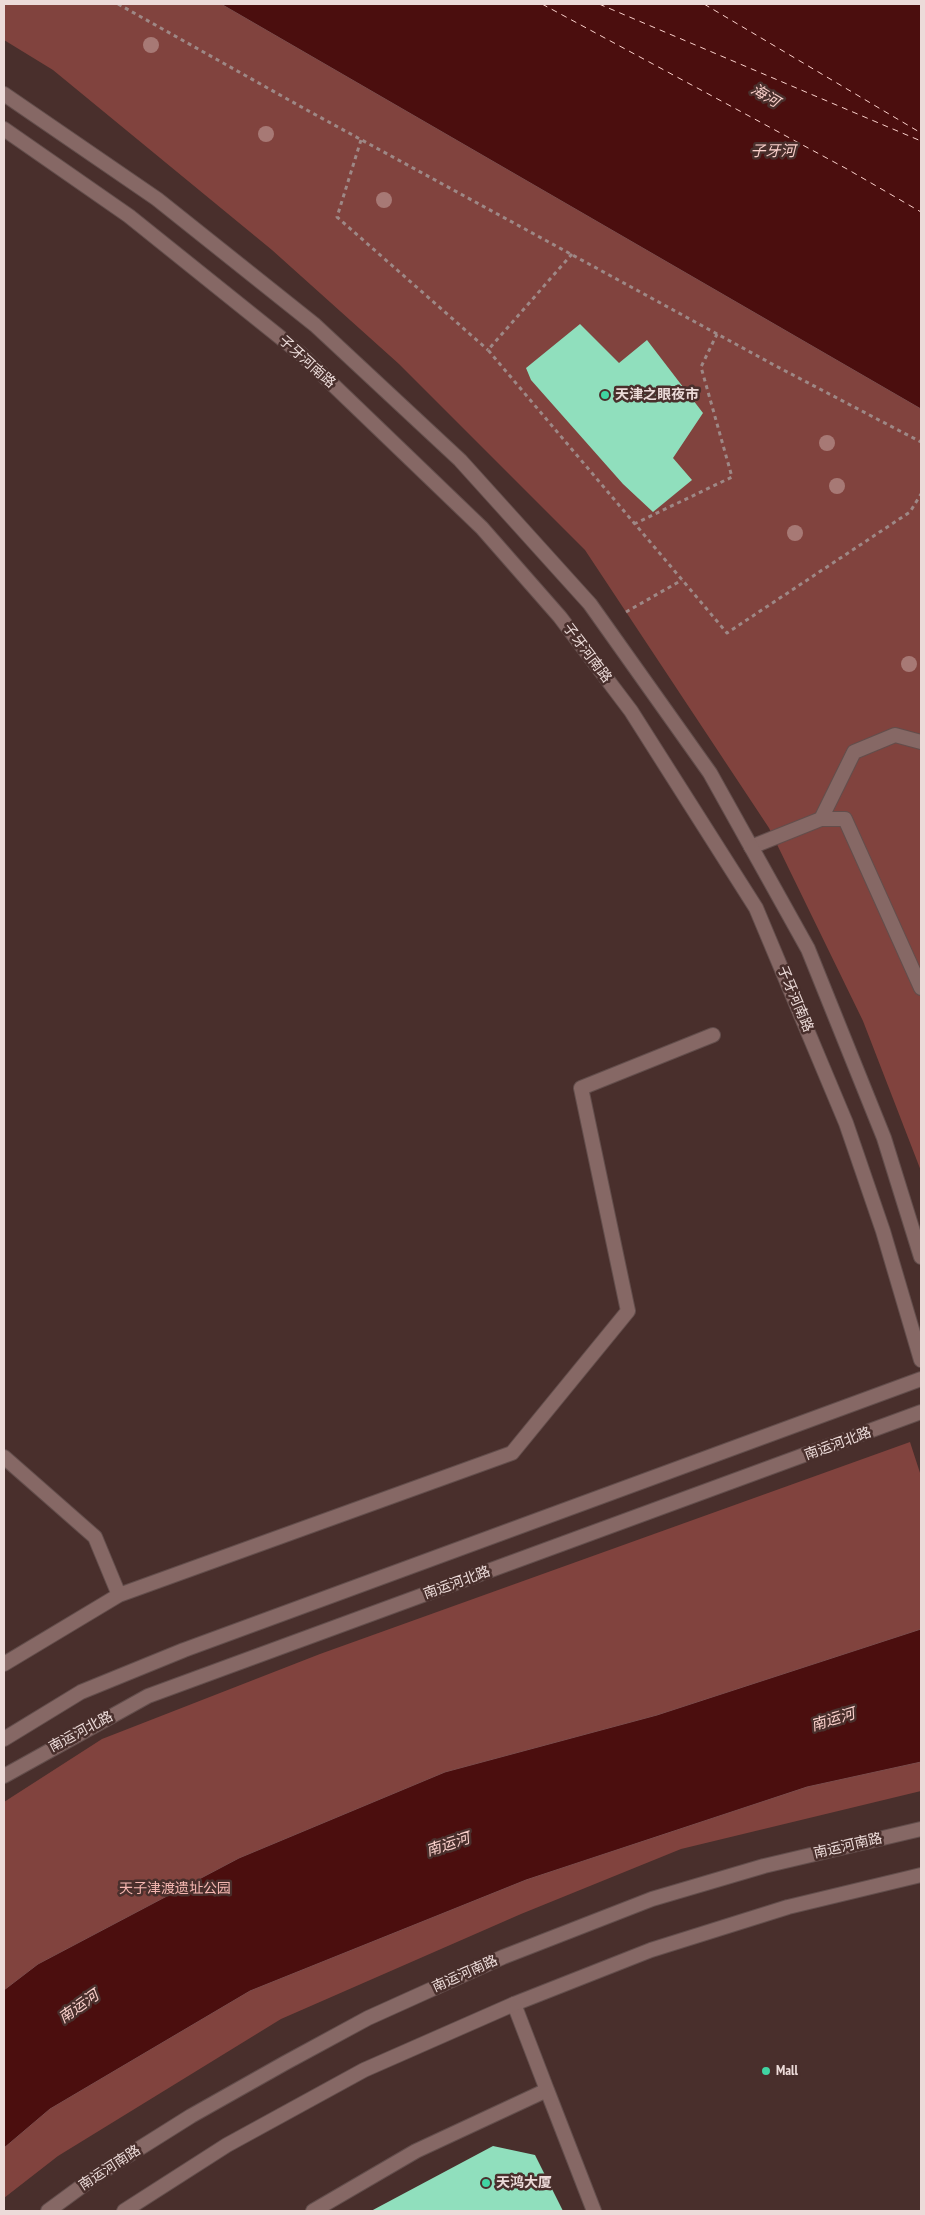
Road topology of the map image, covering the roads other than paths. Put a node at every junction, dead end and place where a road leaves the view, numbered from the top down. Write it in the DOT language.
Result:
graph roads {
  1 [pos="4,94"];
  2 [pos="4,128"];
  3 [pos="921,742"];
  4 [pos="821,819"];
  5 [pos="751,847"];
  6 [pos="921,988"];
  7 [pos="713,1035"];
  8 [pos="921,1257"];
  9 [pos="921,1360"];
  10 [pos="921,1378"];
  11 [pos="921,1412"];
  12 [pos="4,1457"];
  13 [pos="119,1595"];
  14 [pos="4,1664"];
  15 [pos="4,1739"];
  16 [pos="4,1776"];
  17 [pos="921,1829"];
  18 [pos="921,1875"];
  19 [pos="514,2004"];
  20 [pos="547,2090"];
  21 [pos="48,2211"];
  22 [pos="124,2211"];
  23 [pos="313,2211"];
  24 [pos="594,2211"];
  1 -- 5 [label="street"];
  2 -- 9 [label="street, 子牙河南路"];
  3 -- 4 [label="street"];
  4 -- 5 [label="street"];
  4 -- 6 [label="street"];
  5 -- 8 [label="street"];
  7 -- 13 [label="street"];
  10 -- 15 [label="street"];
  11 -- 16 [label="street, 南运河北路"];
  12 -- 13 [label="street"];
  13 -- 14 [label="street"];
  17 -- 21 [label="street, 南运河南路"];
  18 -- 19 [label="street"];
  19 -- 20 [label="street"];
  19 -- 22 [label="street"];
  20 -- 23 [label="street"];
  20 -- 24 [label="street"];
}
